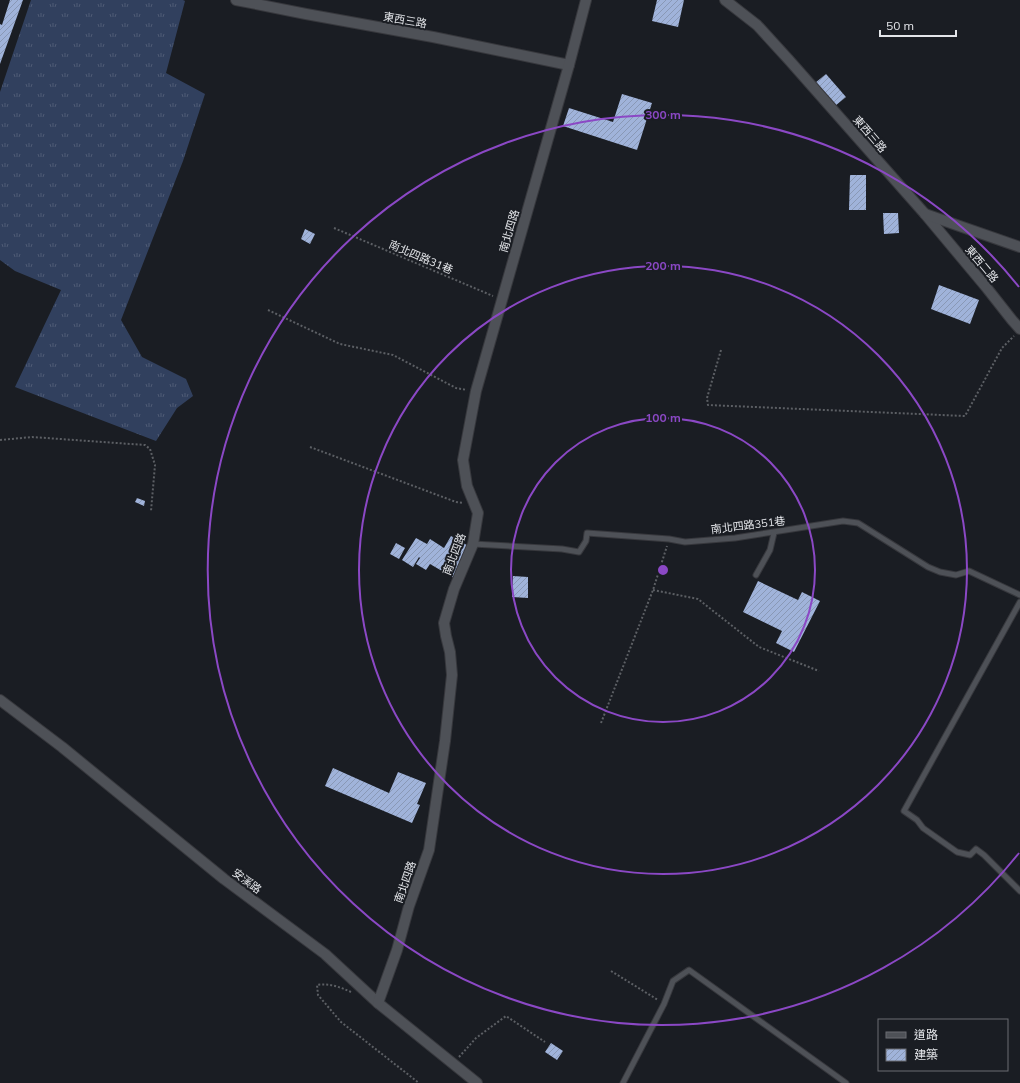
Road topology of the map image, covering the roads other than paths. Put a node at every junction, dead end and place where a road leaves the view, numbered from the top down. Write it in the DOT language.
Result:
graph roads {
  1 [pos="236,0"];
  2 [pos="586,0"];
  3 [pos="725,0"];
  4 [pos="569,65"];
  5 [pos="925,214"];
  6 [pos="1020,247"];
  7 [pos="1020,329"];
  8 [pos="774,533"];
  9 [pos="473,544"];
  10 [pos="756,574"];
  11 [pos="1020,595"];
  12 [pos="1020,602"];
  13 [pos="0,700"];
  14 [pos="1020,891"];
  15 [pos="378,1003"];
  16 [pos="477,1083"];
  17 [pos="623,1083"];
  18 [pos="846,1083"];
  1 -- 4 [label="street, 東西三路"];
  2 -- 4 [label="street, 南北四路"];
  3 -- 5 [label="street, 東西三路"];
  4 -- 9 [label="street, 南北四路"];
  5 -- 6 [label="street, 東西三路"];
  5 -- 7 [label="street, 東西二路"];
  8 -- 9 [label="lane, 南北四路351巷"];
  8 -- 10 [label="lane"];
  8 -- 11 [label="lane, 南北四路351巷"];
  9 -- 15 [label="street, 南北四路"];
  12 -- 14 [label="lane"];
  13 -- 15 [label="street, 安溪路"];
  15 -- 16 [label="street, 安溪路"];
  17 -- 18 [label="lane"];
}
